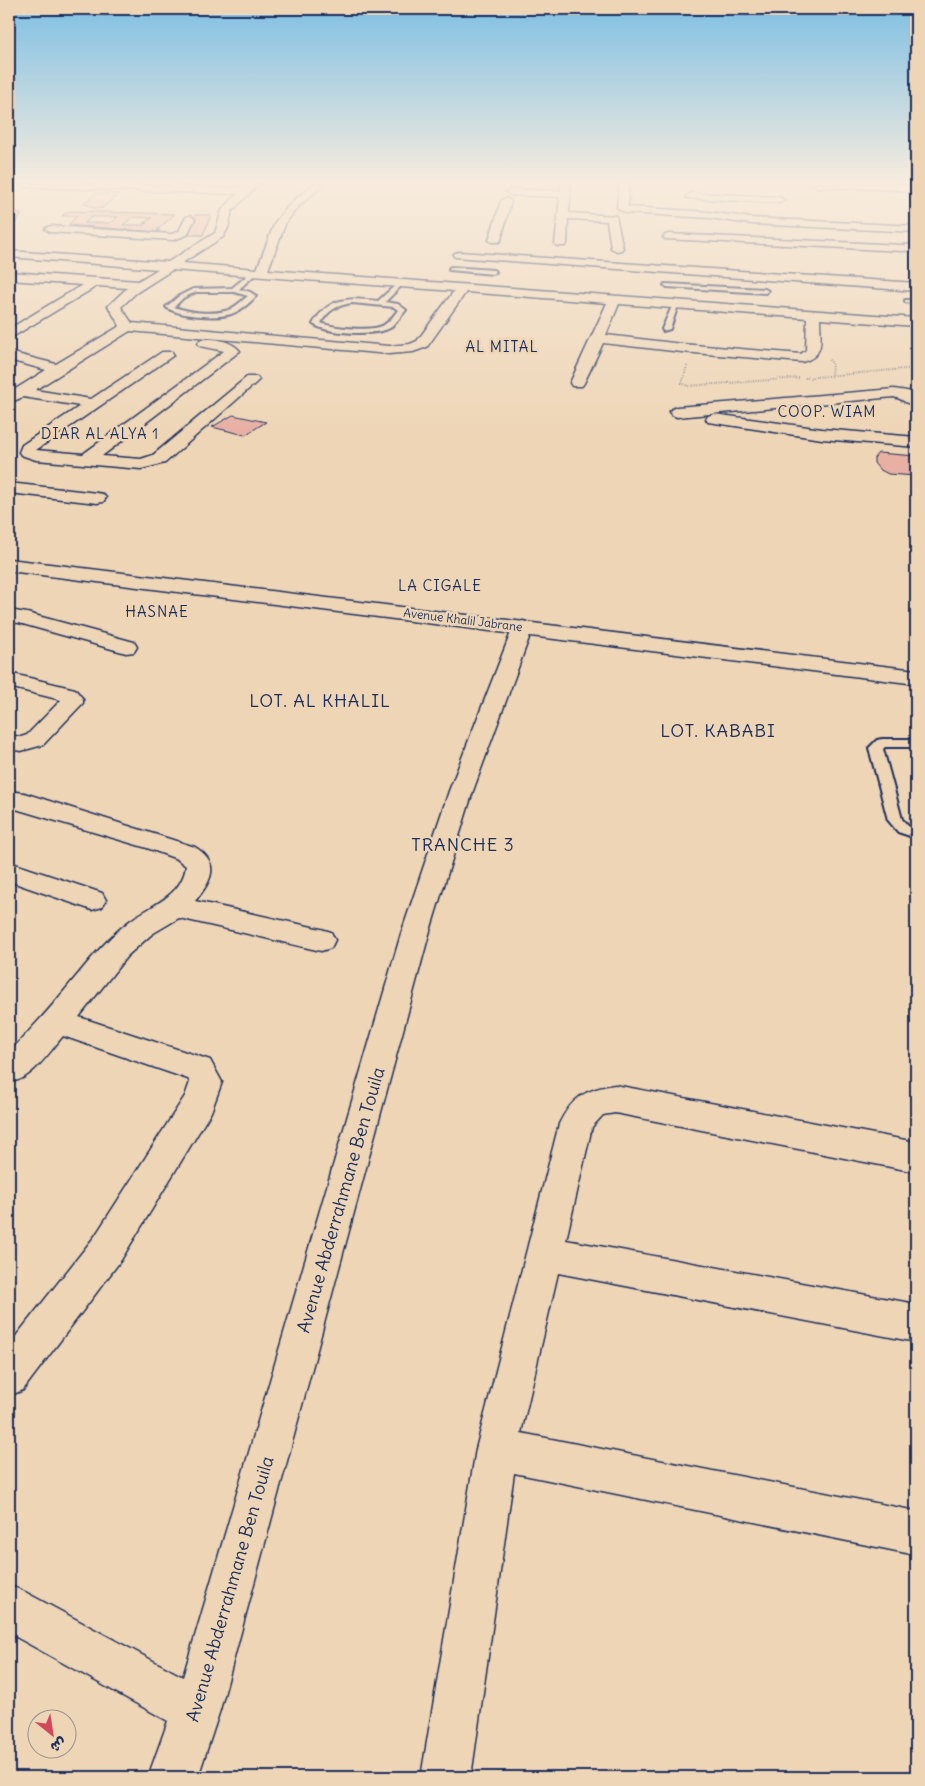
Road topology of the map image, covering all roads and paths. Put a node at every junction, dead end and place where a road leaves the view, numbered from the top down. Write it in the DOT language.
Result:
graph roads {
  1 [pos="170,267"];
  2 [pos="191,267"];
  3 [pos="261,267"];
  4 [pos="703,267"];
  5 [pos="716,268"];
  6 [pos="452,269"];
  7 [pos="258,272"];
  8 [pos="493,272"];
  9 [pos="9,276"];
  10 [pos="95,282"];
  11 [pos="400,283"];
  12 [pos="140,285"];
  13 [pos="667,285"];
  14 [pos="443,287"];
  15 [pos="916,287"];
  16 [pos="463,288"];
  17 [pos="712,288"];
  18 [pos="234,290"];
  19 [pos="766,292"];
  20 [pos="614,300"];
  21 [pos="907,301"];
  22 [pos="916,302"];
  23 [pos="380,303"];
  24 [pos="675,305"];
  25 [pos="713,310"];
  26 [pos="814,315"];
  27 [pos="916,322"];
  28 [pos="666,328"];
  29 [pos="125,329"];
  30 [pos="712,333"];
  31 [pos="9,336"];
  32 [pos="598,338"];
  33 [pos="709,350"];
  34 [pos="167,355"];
  35 [pos="9,356"];
  36 [pos="57,369"];
  37 [pos="252,380"];
  38 [pos="577,382"];
  39 [pos="15,395"];
  40 [pos="805,400"];
  41 [pos="916,402"];
  42 [pos="95,404"];
  43 [pos="822,434"];
  44 [pos="916,442"];
  45 [pos="86,460"];
  46 [pos="9,488"];
  47 [pos="97,498"];
  48 [pos="9,551"];
  49 [pos="9,565"];
  50 [pos="9,616"];
  51 [pos="523,627"];
  52 [pos="126,647"];
  53 [pos="916,661"];
  54 [pos="916,677"];
  55 [pos="9,680"];
  56 [pos="9,742"];
  57 [pos="916,743"];
  58 [pos="9,799"];
  59 [pos="916,833"];
  60 [pos="9,871"];
  61 [pos="92,900"];
  62 [pos="175,907"];
  63 [pos="321,940"];
  64 [pos="57,1022"];
  65 [pos="10,1071"];
  66 [pos="916,1157"];
  67 [pos="544,1253"];
  68 [pos="916,1324"];
  69 [pos="9,1376"];
  70 [pos="497,1449"];
  71 [pos="916,1533"];
  72 [pos="9,1608"];
  73 [pos="196,1710"];
  74 [pos="173,1777"];
  75 [pos="446,1777"];
  1 -- 12 [label="street"];
  2 -- 7 [label="street"];
  3 -- 7 [label="street"];
  4 -- 5 [label="street"];
  5 -- 15 [label="street"];
  5 -- 17 [label="street"];
  6 -- 8 [label="lane"];
  6 -- 14 [label="street"];
  7 -- 11 [label="street"];
  7 -- 18 [label="lane"];
  9 -- 10 [label="street"];
  10 -- 12 [label="street"];
  10 -- 31 [label="street"];
  11 -- 14 [label="street"];
  11 -- 23 [label="lane"];
  12 -- 29 [label="street"];
  13 -- 17 [label="lane"];
  14 -- 16 [label="street"];
  16 -- 20 [label="street"];
  16 -- 29 [label="street"];
  17 -- 19 [label="lane"];
  17 -- 25 [label="street"];
  18 -- 18 [label="lane"];
  20 -- 24 [label="street"];
  20 -- 32 [label="street"];
  21 -- 22 [label="lane"];
  23 -- 23 [label="lane"];
  24 -- 25 [label="street"];
  24 -- 28 [label="lane"];
  25 -- 26 [label="street"];
  26 -- 27 [label="street"];
  26 -- 33 [label="street"];
  29 -- 36 [label="street"];
  29 -- 45 [label="street"];
  30 -- 33 [label="street"];
  32 -- 33 [label="street"];
  32 -- 38 [label="street"];
  34 -- 42 [label="street"];
  35 -- 36 [label="street"];
  36 -- 39 [label="street"];
  37 -- 45 [label="street"];
  39 -- 42 [label="street"];
  40 -- 41 [label="street"];
  40 -- 43 [label="street"];
  40 -- 43 [label="street"];
  42 -- 45 [label="street"];
  43 -- 44 [label="street"];
  46 -- 47 [label="street"];
  48 -- 53 [label="street, Avenue Khalil Jabrane"];
  49 -- 51 [label="street, Avenue Khalil Jabrane"];
  50 -- 52 [label="street"];
  51 -- 54 [label="street, Avenue Khalil Jabrane"];
  51 -- 73 [label="street, Avenue Abderrahmane Ben Touila"];
  55 -- 56 [label="street"];
  57 -- 59 [label="lane"];
  58 -- 62 [label="street"];
  60 -- 61 [label="street"];
  62 -- 63 [label="street"];
  62 -- 64 [label="street"];
  64 -- 65 [label="street"];
  64 -- 69 [label="street"];
  66 -- 67 [label="street"];
  67 -- 68 [label="street"];
  67 -- 70 [label="street"];
  70 -- 71 [label="street"];
  70 -- 75 [label="street"];
  72 -- 73 [label="street"];
  73 -- 74 [label="street, Avenue Abderrahmane Ben Touila"];
}
